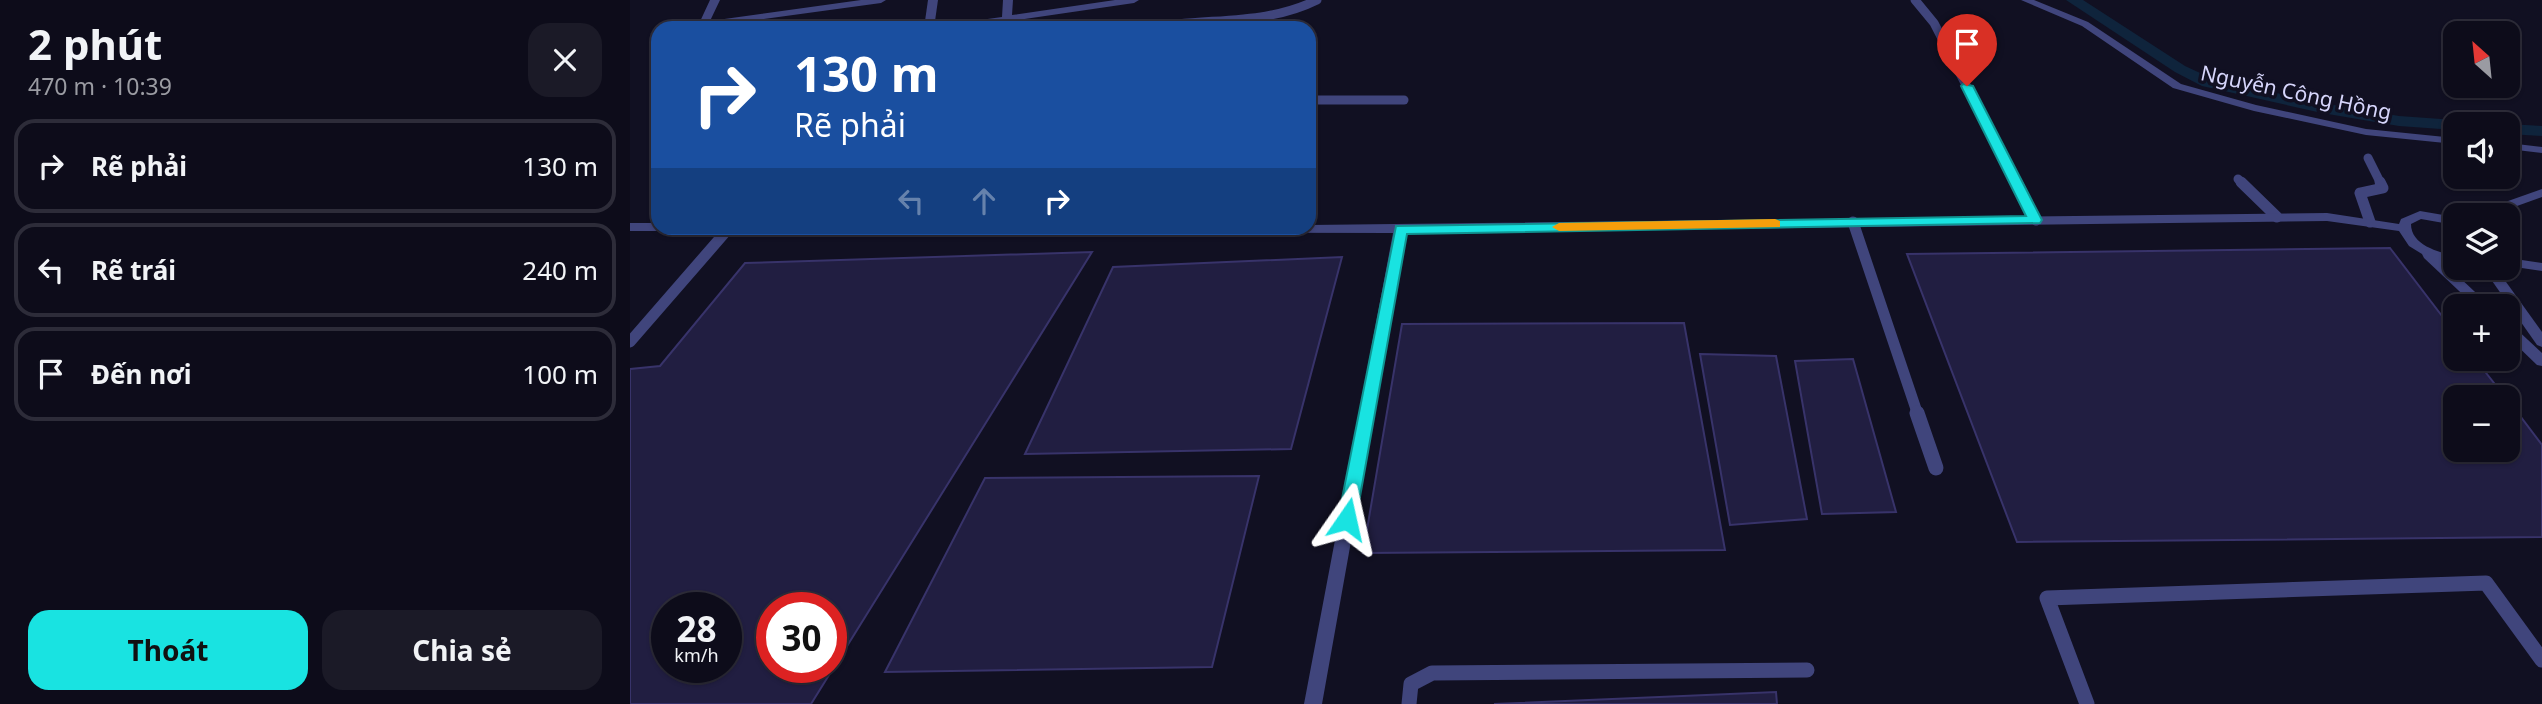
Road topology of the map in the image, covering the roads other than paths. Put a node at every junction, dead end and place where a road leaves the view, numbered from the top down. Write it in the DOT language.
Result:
graph roads {
  1 [pos="715,0"];
  2 [pos="881,0"];
  3 [pos="933,0"];
  4 [pos="1008,0"];
  5 [pos="1134,0"];
  6 [pos="1317,0"];
  7 [pos="1915,0"];
  8 [pos="2026,0"];
  9 [pos="1007,19"];
  10 [pos="705,21"];
  11 [pos="742,21"];
  12 [pos="930,21"];
  13 [pos="993,21"];
  14 [pos="1206,21"];
  15 [pos="1316,100"];
  16 [pos="1404,100"];
  17 [pos="2443,140"];
  18 [pos="2520,147"];
  19 [pos="2542,150"];
  20 [pos="2368,158"];
  21 [pos="2238,179"];
  22 [pos="2542,193"];
  23 [pos="2514,203"];
  24 [pos="2277,217"];
  25 [pos="2443,219"];
  26 [pos="2035,220"];
  27 [pos="1853,222"];
  28 [pos="2370,222"];
  29 [pos="630,227"];
  30 [pos="651,227"];
  31 [pos="1316,228"];
  32 [pos="2403,228"];
  33 [pos="1401,229"];
  34 [pos="723,235"];
  35 [pos="2419,247"];
  36 [pos="2443,256"];
  37 [pos="2520,264"];
  38 [pos="2542,267"];
  39 [pos="2498,280"];
  40 [pos="2470,294"];
  41 [pos="2520,340"];
  42 [pos="630,342"];
  43 [pos="2542,342"];
  44 [pos="2542,361"];
  45 [pos="1936,468"];
  46 [pos="2542,660"];
  47 [pos="1807,670"];
  48 [pos="1313,704"];
  49 [pos="1409,704"];
  50 [pos="2087,704"];
  1 -- 10 [label="street"];
  2 -- 11 [label="street"];
  3 -- 12 [label="street"];
  4 -- 9 [label="street"];
  5 -- 9 [label="street"];
  6 -- 14 [label="lane"];
  7 -- 26 [label="lane"];
  8 -- 17 [label="street, Nguyễn Công Hồng"];
  9 -- 13 [label="street"];
  15 -- 16 [label="lane"];
  18 -- 19 [label="street"];
  20 -- 28 [label="lane"];
  21 -- 24 [label="lane"];
  22 -- 23 [label="street"];
  24 -- 26 [label="street"];
  24 -- 28 [label="street"];
  25 -- 32 [label="street"];
  26 -- 27 [label="street"];
  27 -- 33 [label="street"];
  27 -- 45 [label="lane"];
  28 -- 32 [label="street"];
  29 -- 30 [label="street"];
  31 -- 33 [label="street"];
  32 -- 35 [label="street"];
  33 -- 48 [label="street"];
  34 -- 42 [label="lane"];
  35 -- 36 [label="street"];
  35 -- 40 [label="street"];
  37 -- 38 [label="street"];
  39 -- 43 [label="street"];
  41 -- 44 [label="street"];
  46 -- 50 [label="lane"];
  47 -- 49 [label="lane"];
}
